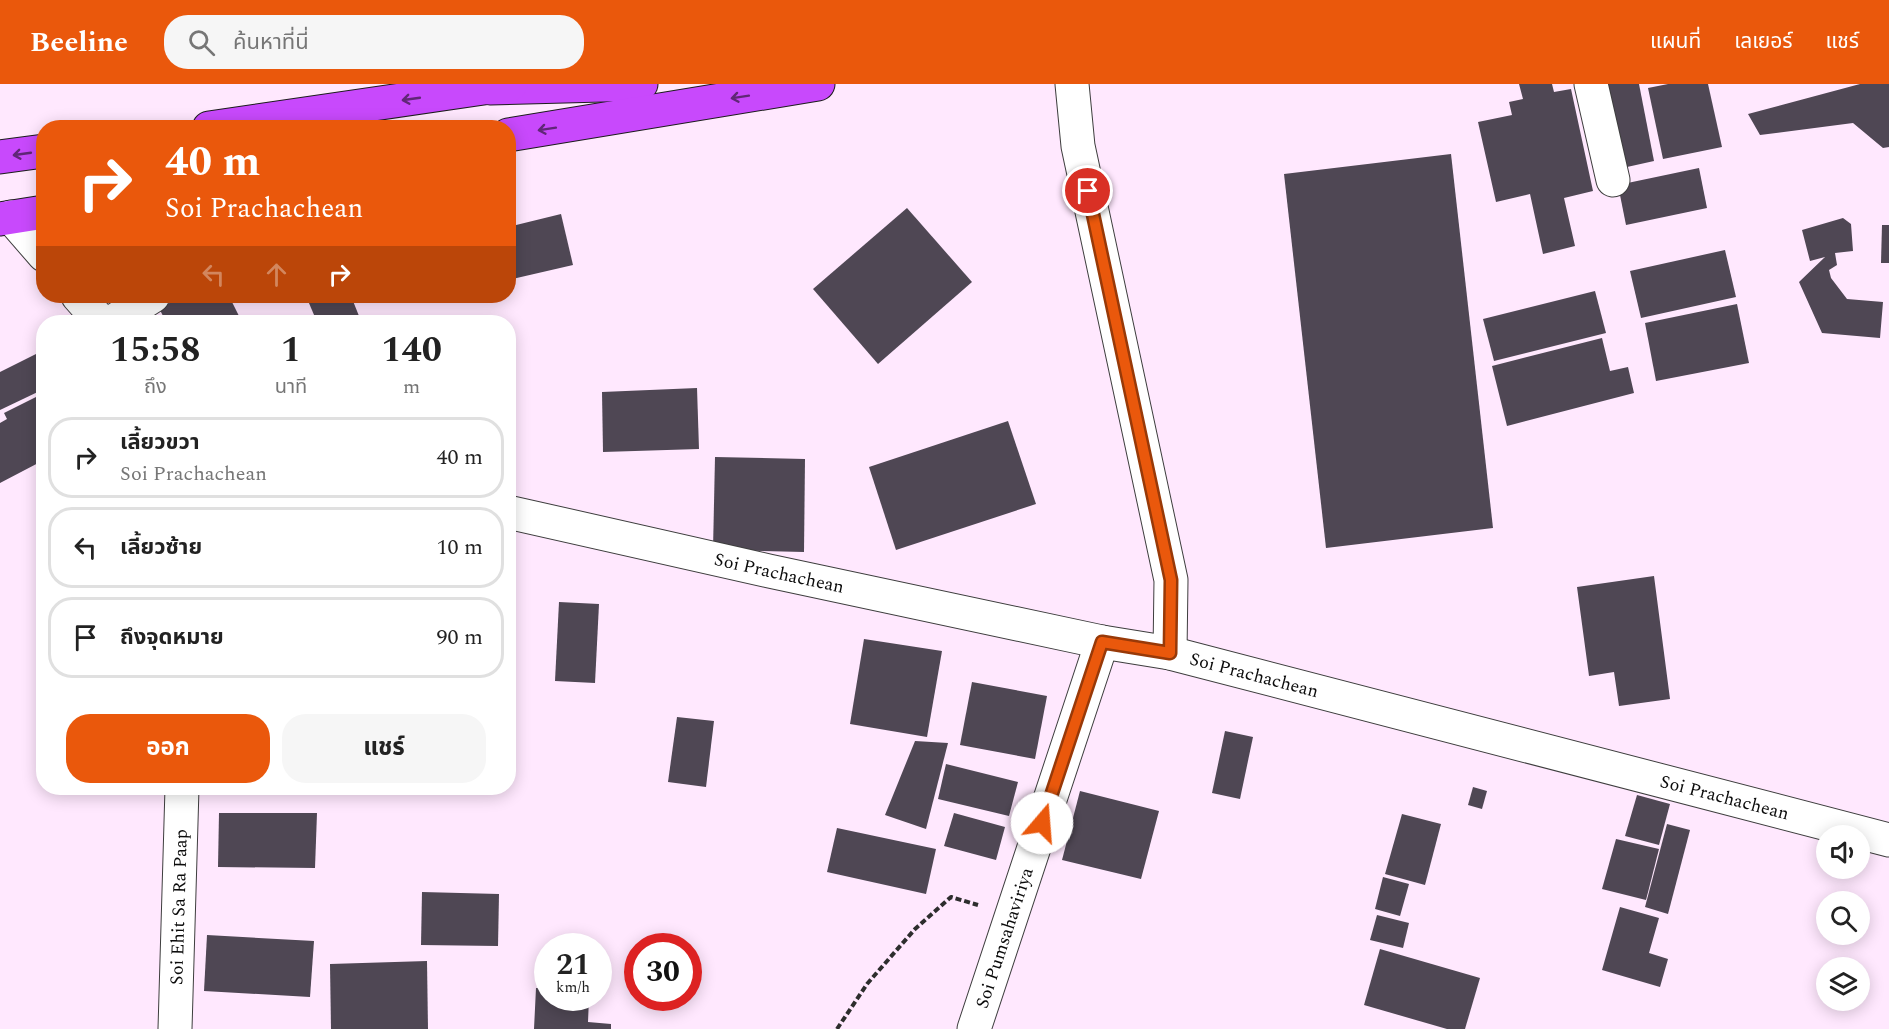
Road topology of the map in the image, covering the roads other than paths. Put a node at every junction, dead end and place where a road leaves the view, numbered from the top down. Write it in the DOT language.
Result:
graph roads {
  1 [pos="641,84"];
  2 [pos="818,84"];
  3 [pos="1072,84"];
  4 [pos="1591,84"];
  5 [pos="498,86"];
  6 [pos="264,120"];
  7 [pos="516,134"];
  8 [pos="36,152"];
  9 [pos="0,157"];
  10 [pos="1613,180"];
  11 [pos="36,213"];
  12 [pos="6,218"];
  13 [pos="36,247"];
  14 [pos="84,303"];
  15 [pos="142,303"];
  16 [pos="95,315"];
  17 [pos="123,315"];
  18 [pos="516,514"];
  19 [pos="1102,642"];
  20 [pos="1170,653"];
  21 [pos="182,795"];
  22 [pos="1889,840"];
  23 [pos="175,1029"];
  24 [pos="974,1029"];
  1 -- 5 [label="highway"];
  2 -- 7 [label="highway, one-way"];
  3 -- 20 [label="street"];
  4 -- 10 [label="street"];
  5 -- 6 [label="highway, one-way"];
  8 -- 9 [label="highway, one-way"];
  11 -- 12 [label="highway"];
  12 -- 13 [label="street"];
  14 -- 16 [label="street"];
  15 -- 17 [label="street"];
  18 -- 19 [label="street, Soi Prachachean"];
  19 -- 20 [label="street, Soi Prachachean"];
  19 -- 24 [label="street, Soi Pumsahaviriya"];
  20 -- 22 [label="street, Soi Prachachean"];
  21 -- 23 [label="street, Soi Ehit Sa Ra Paap"];
}
